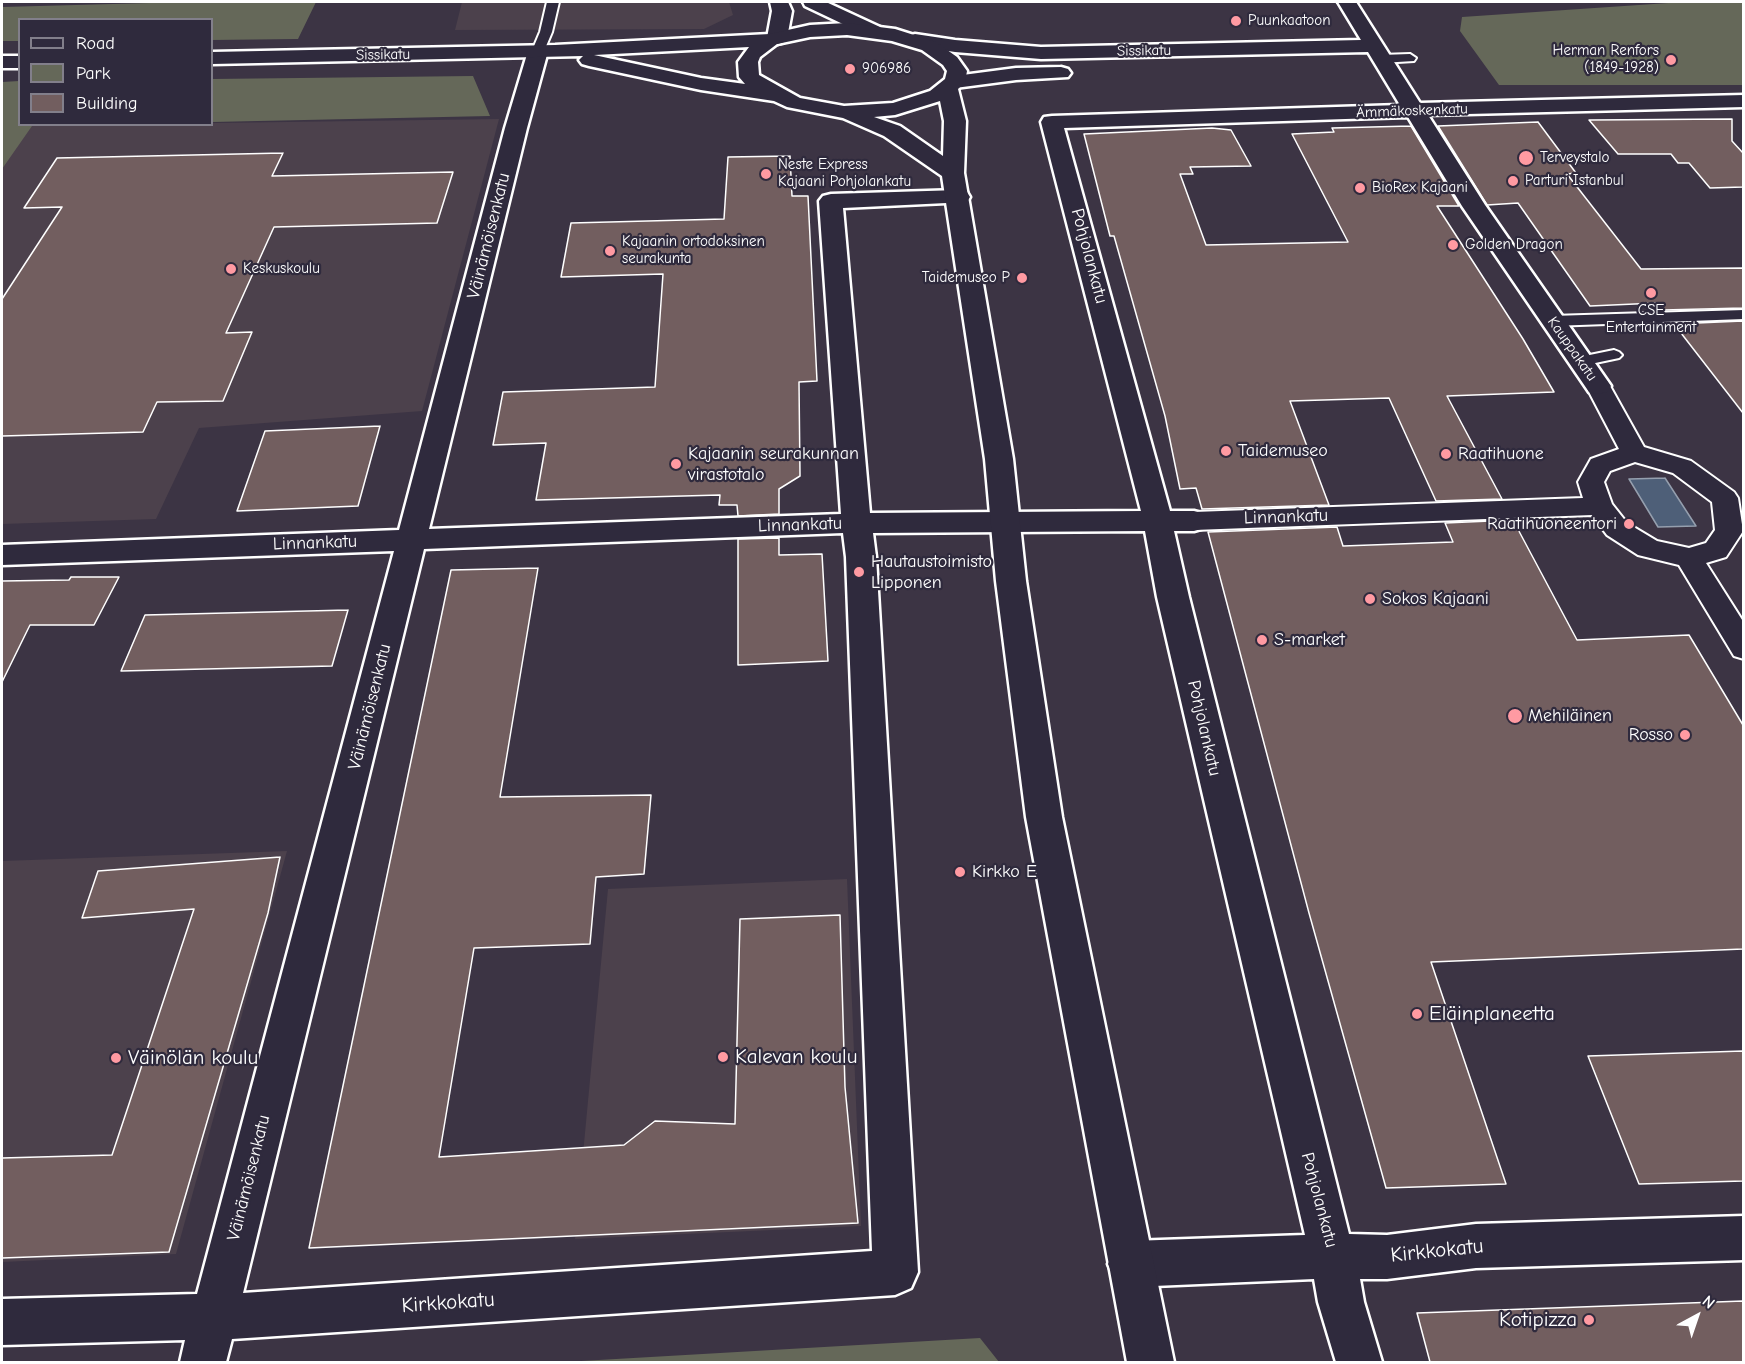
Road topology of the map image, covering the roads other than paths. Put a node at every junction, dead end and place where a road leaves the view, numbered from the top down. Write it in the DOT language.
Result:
graph roads {
  1 [pos="553,2"];
  2 [pos="779,2"];
  3 [pos="812,2"];
  4 [pos="1352,10"];
  5 [pos="873,31"];
  6 [pos="774,39"];
  7 [pos="915,40"];
  8 [pos="547,51"];
  9 [pos="213,58"];
  10 [pos="1410,58"];
  11 [pos="1377,60"];
  12 [pos="2,62"];
  13 [pos="18,62"];
  14 [pos="1086,73"];
  15 [pos="951,85"];
  16 [pos="774,95"];
  17 [pos="1733,101"];
  18 [pos="1414,110"];
  19 [pos="844,112"];
  20 [pos="1081,121"];
  21 [pos="1743,123"];
  22 [pos="956,185"];
  23 [pos="1743,314"];
  24 [pos="1552,321"];
  25 [pos="1614,355"];
  26 [pos="1581,361"];
  27 [pos="1598,386"];
  28 [pos="1634,453"];
  29 [pos="1734,497"];
  30 [pos="1599,506"];
  31 [pos="1005,521"];
  32 [pos="1176,521"];
  33 [pos="856,523"];
  34 [pos="413,539"];
  35 [pos="2,555"];
  36 [pos="1689,558"];
  37 [pos="1743,648"];
  38 [pos="1743,1238"];
  39 [pos="1333,1256"];
  40 [pos="1131,1264"];
  41 [pos="216,1315"];
  42 [pos="2,1322"];
  43 [pos="203,1362"];
  44 [pos="1151,1362"];
  45 [pos="1359,1362"];
  1 -- 8 [label="lane"];
  2 -- 6 [label="street"];
  3 -- 5 [label="street"];
  4 -- 11 [label="street, Kauppakatu"];
  5 -- 6 [label="street, Sissikatu"];
  5 -- 7 [label="street"];
  6 -- 8 [label="street, Sissikatu"];
  6 -- 16 [label="street"];
  7 -- 11 [label="street, Sissikatu"];
  7 -- 15 [label="street"];
  8 -- 9 [label="street, Sissikatu"];
  8 -- 16 [label="street, Sissikatu"];
  8 -- 34 [label="street, Väinämöisenkatu"];
  10 -- 11 [label="lane"];
  11 -- 18 [label="street, Kauppakatu"];
  12 -- 13 [label="street"];
  14 -- 15 [label="street"];
  15 -- 19 [label="street"];
  15 -- 22 [label="street"];
  16 -- 19 [label="street"];
  17 -- 18 [label="street, Ämmäkoskenkatu"];
  17 -- 21 [label="street"];
  18 -- 20 [label="street, Ämmäkoskenkatu"];
  18 -- 24 [label="street, Kauppakatu"];
  19 -- 22 [label="street"];
  20 -- 32 [label="street, Pohjolankatu"];
  22 -- 31 [label="street"];
  22 -- 33 [label="street"];
  23 -- 24 [label="lane"];
  24 -- 26 [label="street, Kauppakatu"];
  25 -- 26 [label="lane"];
  26 -- 27 [label="street, Kauppakatu"];
  27 -- 28 [label="street, Kauppakatu"];
  28 -- 29 [label="street"];
  28 -- 30 [label="street"];
  29 -- 36 [label="street"];
  30 -- 32 [label="street, Linnankatu"];
  30 -- 36 [label="street"];
  31 -- 32 [label="street, Linnankatu"];
  31 -- 33 [label="street, Linnankatu"];
  31 -- 40 [label="street"];
  32 -- 39 [label="street, Pohjolankatu"];
  33 -- 34 [label="street, Linnankatu"];
  33 -- 41 [label="street, Kirkkokatu"];
  34 -- 35 [label="street, Linnankatu"];
  34 -- 41 [label="street, Väinämöisenkatu"];
  36 -- 37 [label="street"];
  38 -- 39 [label="street, Kirkkokatu"];
  39 -- 40 [label="street, Kirkkokatu"];
  39 -- 45 [label="street, Pohjolankatu"];
  40 -- 44 [label="street"];
  41 -- 42 [label="street, Kirkkokatu"];
  41 -- 43 [label="street, Väinämöisenkatu"];
}
